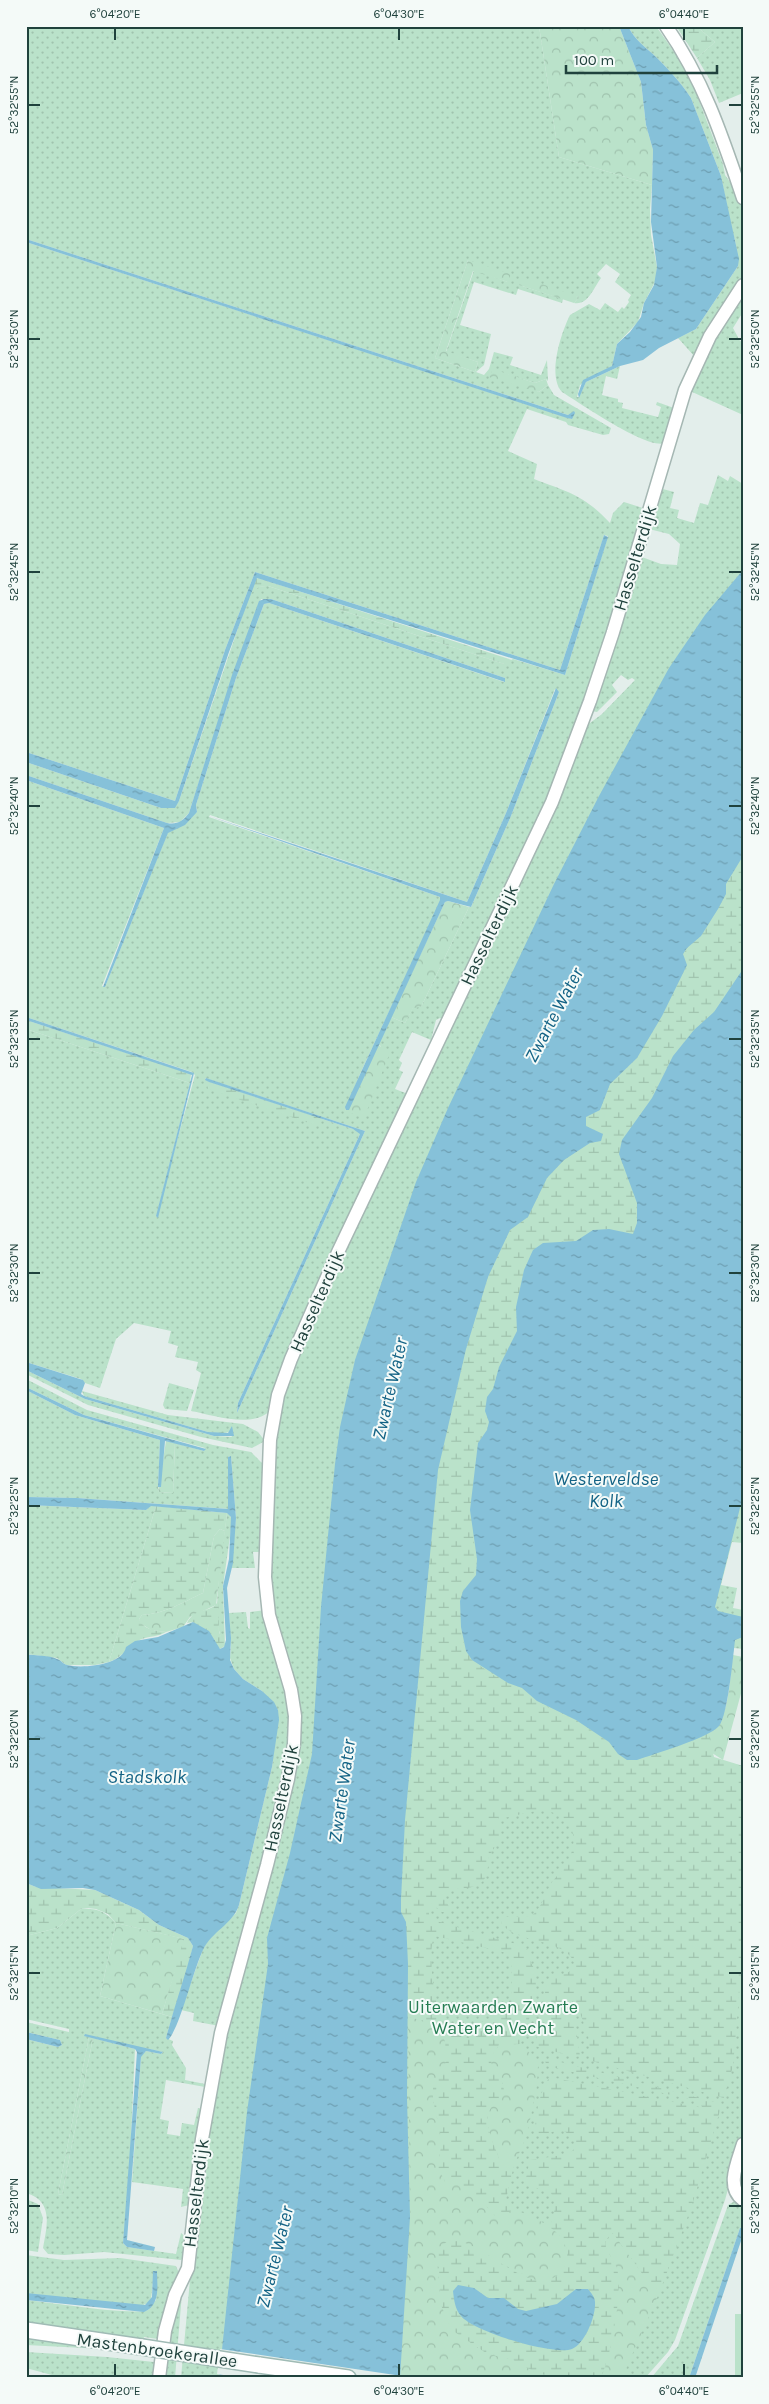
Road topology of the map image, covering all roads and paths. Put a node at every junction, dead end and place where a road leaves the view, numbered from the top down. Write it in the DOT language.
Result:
graph roads {
  1 [pos="666,26"];
  2 [pos="743,198"];
  3 [pos="743,285"];
  4 [pos="743,2144"];
  5 [pos="739,2195"];
  6 [pos="26,2330"];
  7 [pos="159,2378"];
  8 [pos="348,2378"];
  1 -- 2 [label="street"];
  3 -- 7 [label="street, Hasselterdijk"];
  4 -- 5 [label="street"];
  6 -- 8 [label="main road, Mastenbroekerallee, bridge"];
}
